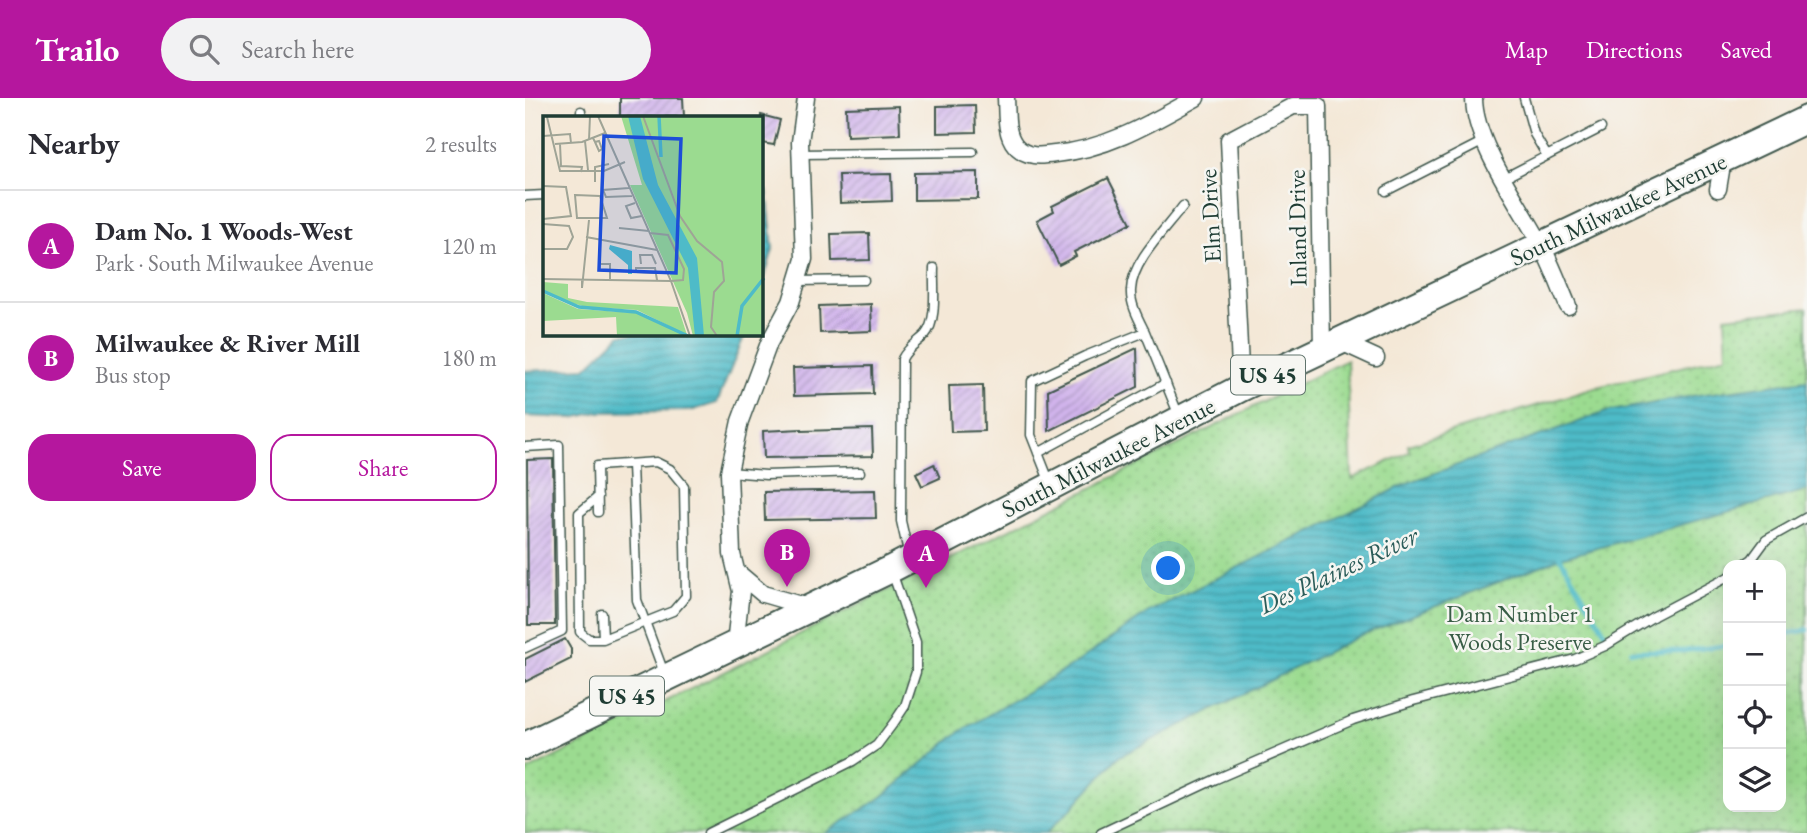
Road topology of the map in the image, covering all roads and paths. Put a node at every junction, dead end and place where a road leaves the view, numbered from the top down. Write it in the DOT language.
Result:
graph roads {
  1 [pos="807,98"];
  2 [pos="1006,98"];
  3 [pos="1196,98"];
  4 [pos="1474,98"];
  5 [pos="1524,98"];
  6 [pos="1318,106"];
  7 [pos="1807,119"];
  8 [pos="1601,128"];
  9 [pos="1484,141"];
  10 [pos="973,152"];
  11 [pos="800,154"];
  12 [pos="1547,156"];
  13 [pos="1723,159"];
  14 [pos="1504,178"];
  15 [pos="1719,189"];
  16 [pos="1386,191"];
  17 [pos="543,195"];
  18 [pos="525,196"];
  19 [pos="1183,206"];
  20 [pos="1542,245"];
  21 [pos="934,268"];
  22 [pos="865,280"];
  23 [pos="797,281"];
  24 [pos="1568,306"];
  25 [pos="1145,332"];
  26 [pos="1330,345"];
  27 [pos="1376,358"];
  28 [pos="1165,383"];
  29 [pos="1241,388"];
  30 [pos="1180,419"];
  31 [pos="525,447"];
  32 [pos="1038,453"];
  33 [pos="632,464"];
  34 [pos="729,472"];
  35 [pos="860,472"];
  36 [pos="1051,486"];
  37 [pos="598,497"];
  38 [pos="598,512"];
  39 [pos="1807,517"];
  40 [pos="1750,560"];
  41 [pos="900,564"];
  42 [pos="737,572"];
  43 [pos="1723,580"];
  44 [pos="811,607"];
  45 [pos="602,614"];
  46 [pos="644,623"];
  47 [pos="603,639"];
  48 [pos="734,644"];
  49 [pos="525,648"];
  50 [pos="666,678"];
  51 [pos="528,742"];
  52 [pos="708,833"];
  53 [pos="1101,833"];
  1 -- 11 [label="street"];
  2 -- 3 [label="street"];
  4 -- 9 [label="street"];
  5 -- 12 [label="lane"];
  6 -- 26 [label="street, Inland Drive"];
  6 -- 29 [label="street, Elm Drive"];
  7 -- 13 [label="main road, South Milwaukee Avenue / US 45"];
  8 -- 12 [label="lane"];
  9 -- 14 [label="street"];
  9 -- 16 [label="lane"];
  10 -- 11 [label="lane"];
  11 -- 23 [label="street"];
  12 -- 14 [label="lane"];
  13 -- 15 [label="street"];
  13 -- 20 [label="main road, South Milwaukee Avenue / US 45"];
  14 -- 20 [label="street"];
  17 -- 18 [label="lane"];
  19 -- 25 [label="lane"];
  20 -- 24 [label="street"];
  20 -- 26 [label="main road, South Milwaukee Avenue / US 45"];
  21 -- 41 [label="lane"];
  22 -- 23 [label="lane"];
  23 -- 34 [label="street"];
  25 -- 28 [label="lane"];
  25 -- 32 [label="lane"];
  26 -- 27 [label="street"];
  26 -- 29 [label="main road, South Milwaukee Avenue / US 45"];
  28 -- 30 [label="lane"];
  28 -- 32 [label="lane"];
  29 -- 30 [label="main road, South Milwaukee Avenue / US 45"];
  30 -- 36 [label="main road, South Milwaukee Avenue / US 45"];
  31 -- 49 [label="lane"];
  32 -- 36 [label="lane"];
  33 -- 37 [label="lane"];
  33 -- 46 [label="lane"];
  33 -- 46 [label="lane"];
  34 -- 35 [label="lane"];
  34 -- 42 [label="street"];
  36 -- 41 [label="main road, South Milwaukee Avenue / US 45"];
  37 -- 38 [label="lane"];
  37 -- 47 [label="lane"];
  39 -- 40 [label="lane"];
  41 -- 44 [label="main road, South Milwaukee Avenue / US 45"];
  41 -- 52 [label="lane"];
  42 -- 44 [label="street"];
  42 -- 48 [label="street"];
  43 -- 53 [label="lane"];
  44 -- 48 [label="main road, South Milwaukee Avenue / US 45"];
  45 -- 47 [label="lane"];
  46 -- 47 [label="lane"];
  46 -- 50 [label="lane"];
  48 -- 50 [label="main road, South Milwaukee Avenue / US 45"];
  50 -- 51 [label="main road, South Milwaukee Avenue / US 45"];
}
